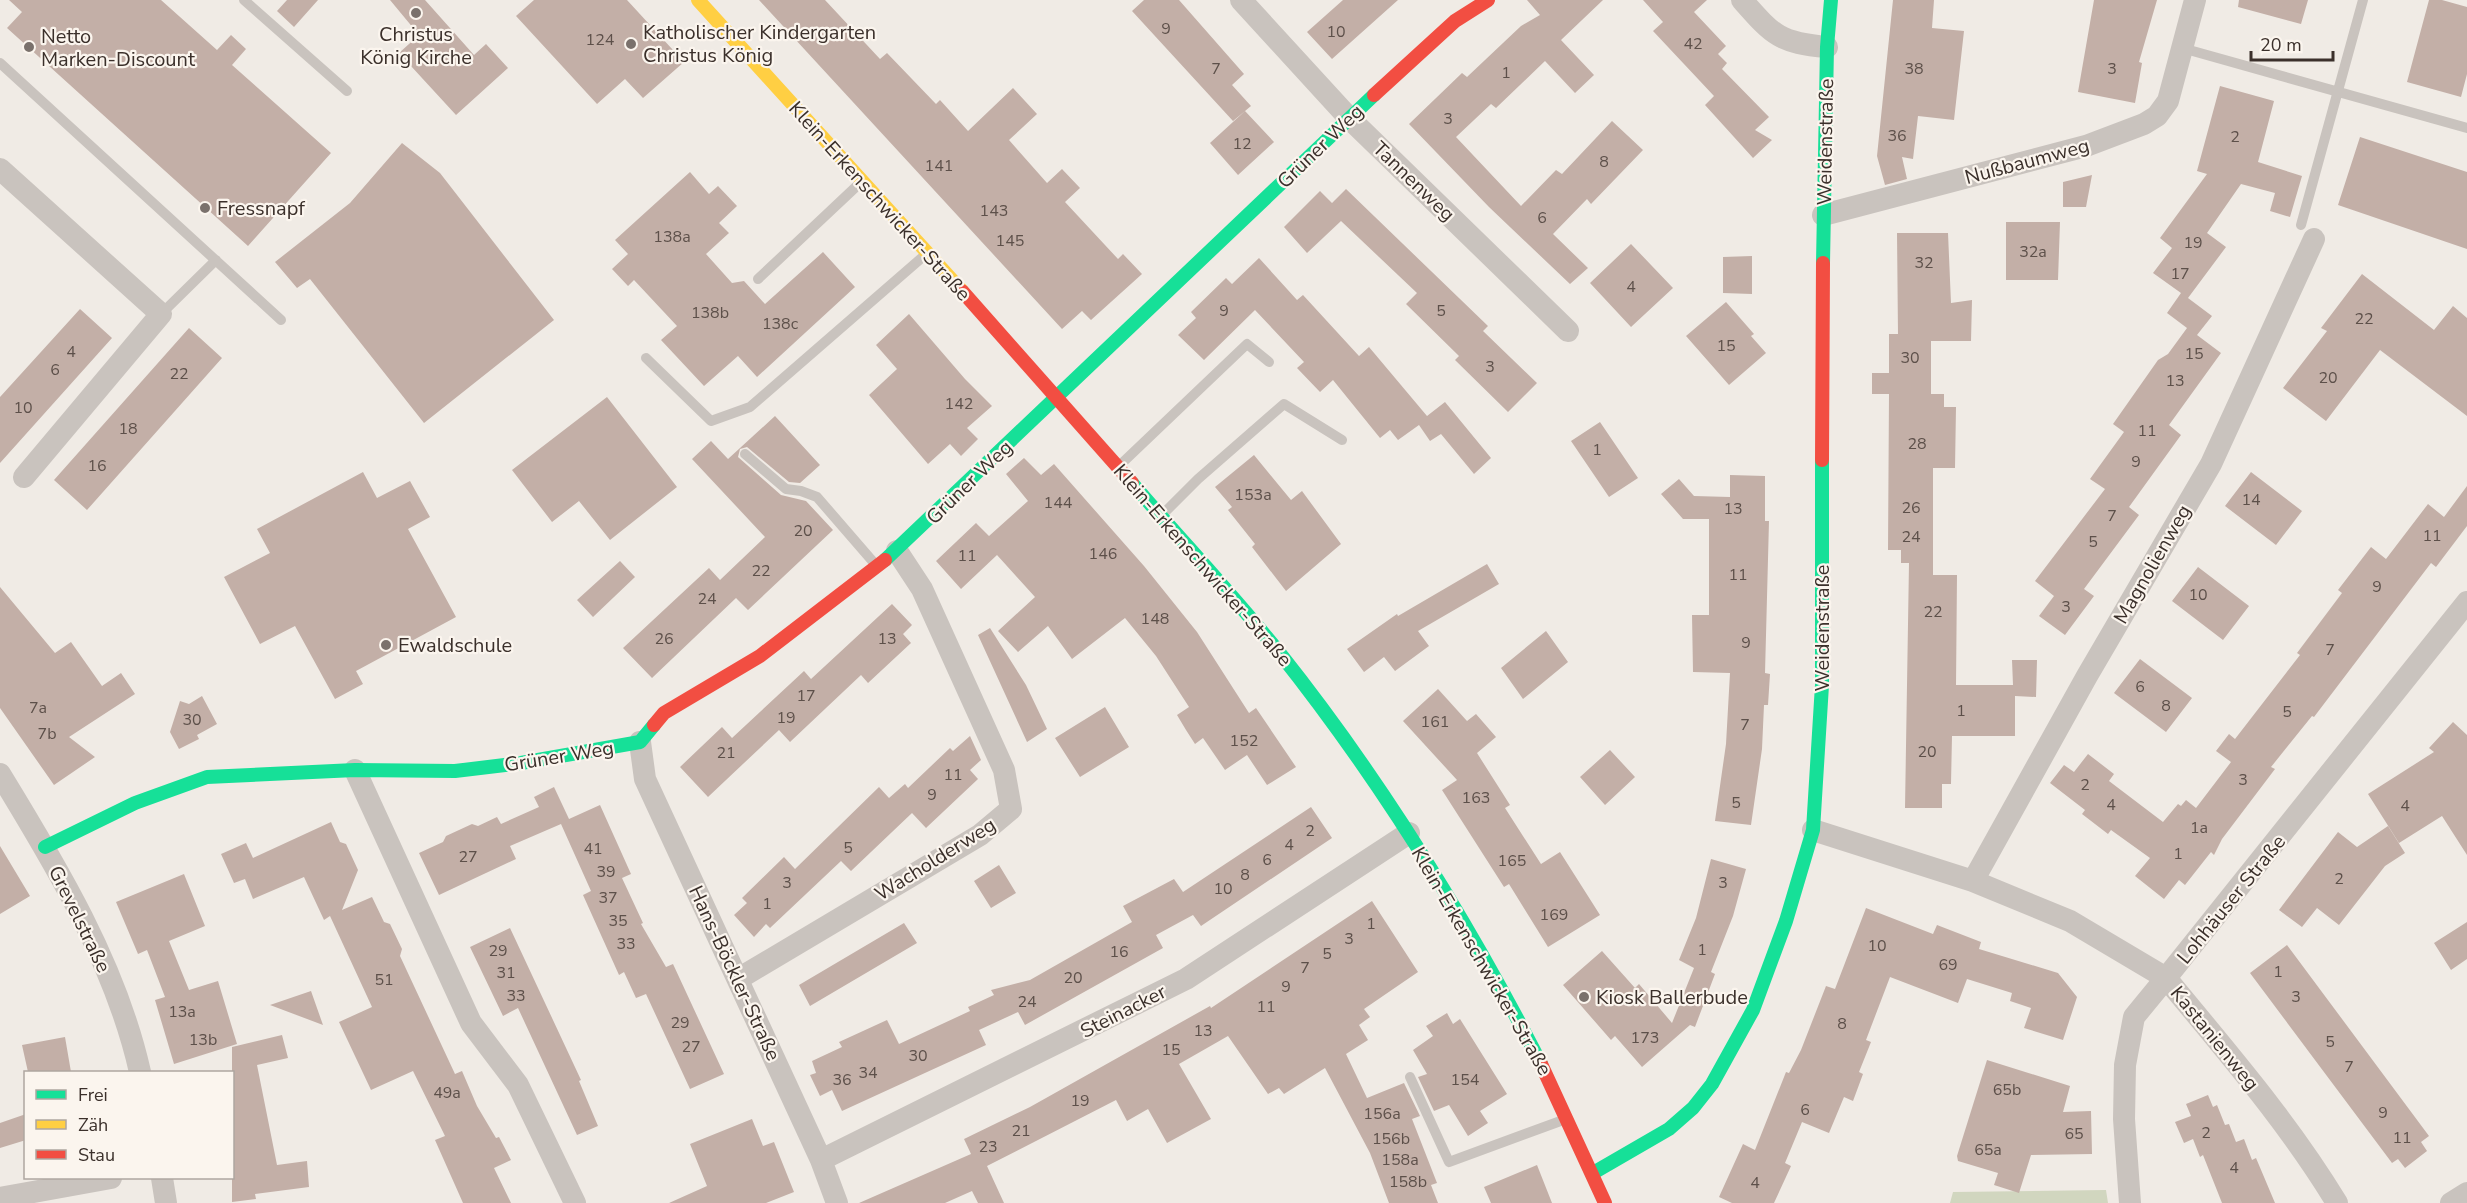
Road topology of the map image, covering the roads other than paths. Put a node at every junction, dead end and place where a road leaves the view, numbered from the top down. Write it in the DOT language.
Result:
graph roads {
  1 [pos="244,0"];
  2 [pos="698,0"];
  3 [pos="1241,0"];
  4 [pos="1488,0"];
  5 [pos="1742,0"];
  6 [pos="1831,0"];
  7 [pos="2195,0"];
  8 [pos="2363,0"];
  9 [pos="1827,47"];
  10 [pos="2182,48"];
  11 [pos="0,63"];
  12 [pos="348,91"];
  13 [pos="2338,92"];
  14 [pos="1349,118"];
  15 [pos="2467,128"];
  16 [pos="0,169"];
  17 [pos="862,181"];
  18 [pos="1823,215"];
  19 [pos="2308,232"];
  20 [pos="927,253"];
  21 [pos="216,260"];
  22 [pos="758,279"];
  23 [pos="161,314"];
  24 [pos="281,320"];
  25 [pos="1568,331"];
  26 [pos="646,358"];
  27 [pos="1269,362"];
  28 [pos="1057,395"];
  29 [pos="1342,440"];
  30 [pos="745,454"];
  31 [pos="1118,467"];
  32 [pos="24,477"];
  33 [pos="1161,516"];
  34 [pos="897,551"];
  35 [pos="877,566"];
  36 [pos="2467,602"];
  37 [pos="640,742"];
  38 [pos="355,770"];
  39 [pos="0,774"];
  40 [pos="1813,830"];
  41 [pos="1409,833"];
  42 [pos="45,847"];
  43 [pos="1973,881"];
  44 [pos="2166,978"];
  45 [pos="738,979"];
  46 [pos="140,1071"];
  47 [pos="1410,1077"];
  48 [pos="1569,1118"];
  49 [pos="821,1160"];
  50 [pos="1593,1173"];
  51 [pos="105,1179"];
  52 [pos="162,1179"];
  53 [pos="2467,1193"];
  54 [pos="0,1198"];
  55 [pos="166,1203"];
  56 [pos="575,1203"];
  57 [pos="837,1203"];
  58 [pos="1605,1203"];
  59 [pos="2130,1203"];
  60 [pos="2337,1203"];
  61 [pos="2451,1203"];
  1 -- 12 [label="lane"];
  2 -- 17 [label="street, Klein-Erkenschwicker-Straße"];
  3 -- 14 [label="street, Tannenweg"];
  4 -- 14 [label="street, Grüner Weg"];
  5 -- 9 [label="street"];
  6 -- 9 [label="street, Weidenstraße"];
  7 -- 10 [label="street, Nußbaumweg"];
  8 -- 13 [label="lane"];
  9 -- 18 [label="street, Weidenstraße"];
  10 -- 13 [label="lane"];
  10 -- 18 [label="street, Nußbaumweg"];
  11 -- 21 [label="lane"];
  13 -- 15 [label="lane"];
  13 -- 19 [label="lane"];
  14 -- 25 [label="street, Tannenweg"];
  14 -- 28 [label="street, Grüner Weg"];
  16 -- 23 [label="street"];
  17 -- 20 [label="street, Klein-Erkenschwicker-Straße"];
  17 -- 22 [label="lane"];
  18 -- 40 [label="street, Weidenstraße"];
  19 -- 43 [label="street, Magnolienweg"];
  20 -- 26 [label="lane"];
  20 -- 28 [label="street, Klein-Erkenschwicker-Straße"];
  21 -- 23 [label="lane"];
  21 -- 24 [label="lane"];
  23 -- 32 [label="street"];
  27 -- 31 [label="lane"];
  28 -- 31 [label="street, Klein-Erkenschwicker-Straße"];
  28 -- 34 [label="street, Grüner Weg"];
  29 -- 33 [label="lane"];
  30 -- 35 [label="lane"];
  31 -- 33 [label="street, Klein-Erkenschwicker-Straße"];
  33 -- 41 [label="street, Klein-Erkenschwicker-Straße"];
  34 -- 35 [label="street, Grüner Weg"];
  34 -- 45 [label="street, Wacholderweg"];
  35 -- 37 [label="street, Grüner Weg"];
  36 -- 44 [label="street, Lohhäuser Straße"];
  37 -- 38 [label="street, Grüner Weg"];
  37 -- 45 [label="street, Hans-Böckler-Straße"];
  38 -- 42 [label="street, Grüner Weg"];
  38 -- 56 [label="street"];
  39 -- 42 [label="street, Grevelstraße"];
  40 -- 43 [label="street, Lohhäuser Straße"];
  40 -- 50 [label="street, Weidenstraße"];
  41 -- 48 [label="street, Klein-Erkenschwicker-Straße"];
  41 -- 49 [label="street, Steinacker"];
  42 -- 46 [label="street, Grevelstraße"];
  43 -- 44 [label="street, Lohhäuser Straße"];
  44 -- 59 [label="street, Kastanienweg"];
  44 -- 60 [label="street, Kastanienweg"];
  45 -- 49 [label="street, Hans-Böckler-Straße"];
  47 -- 48 [label="lane"];
  48 -- 50 [label="street, Klein-Erkenschwicker-Straße"];
  49 -- 57 [label="street, Hans-Böckler-Straße"];
  50 -- 58 [label="street, Klein-Erkenschwicker-Straße"];
  51 -- 54 [label="street"];
  52 -- 55 [label="street"];
  53 -- 61 [label="street"];
}
